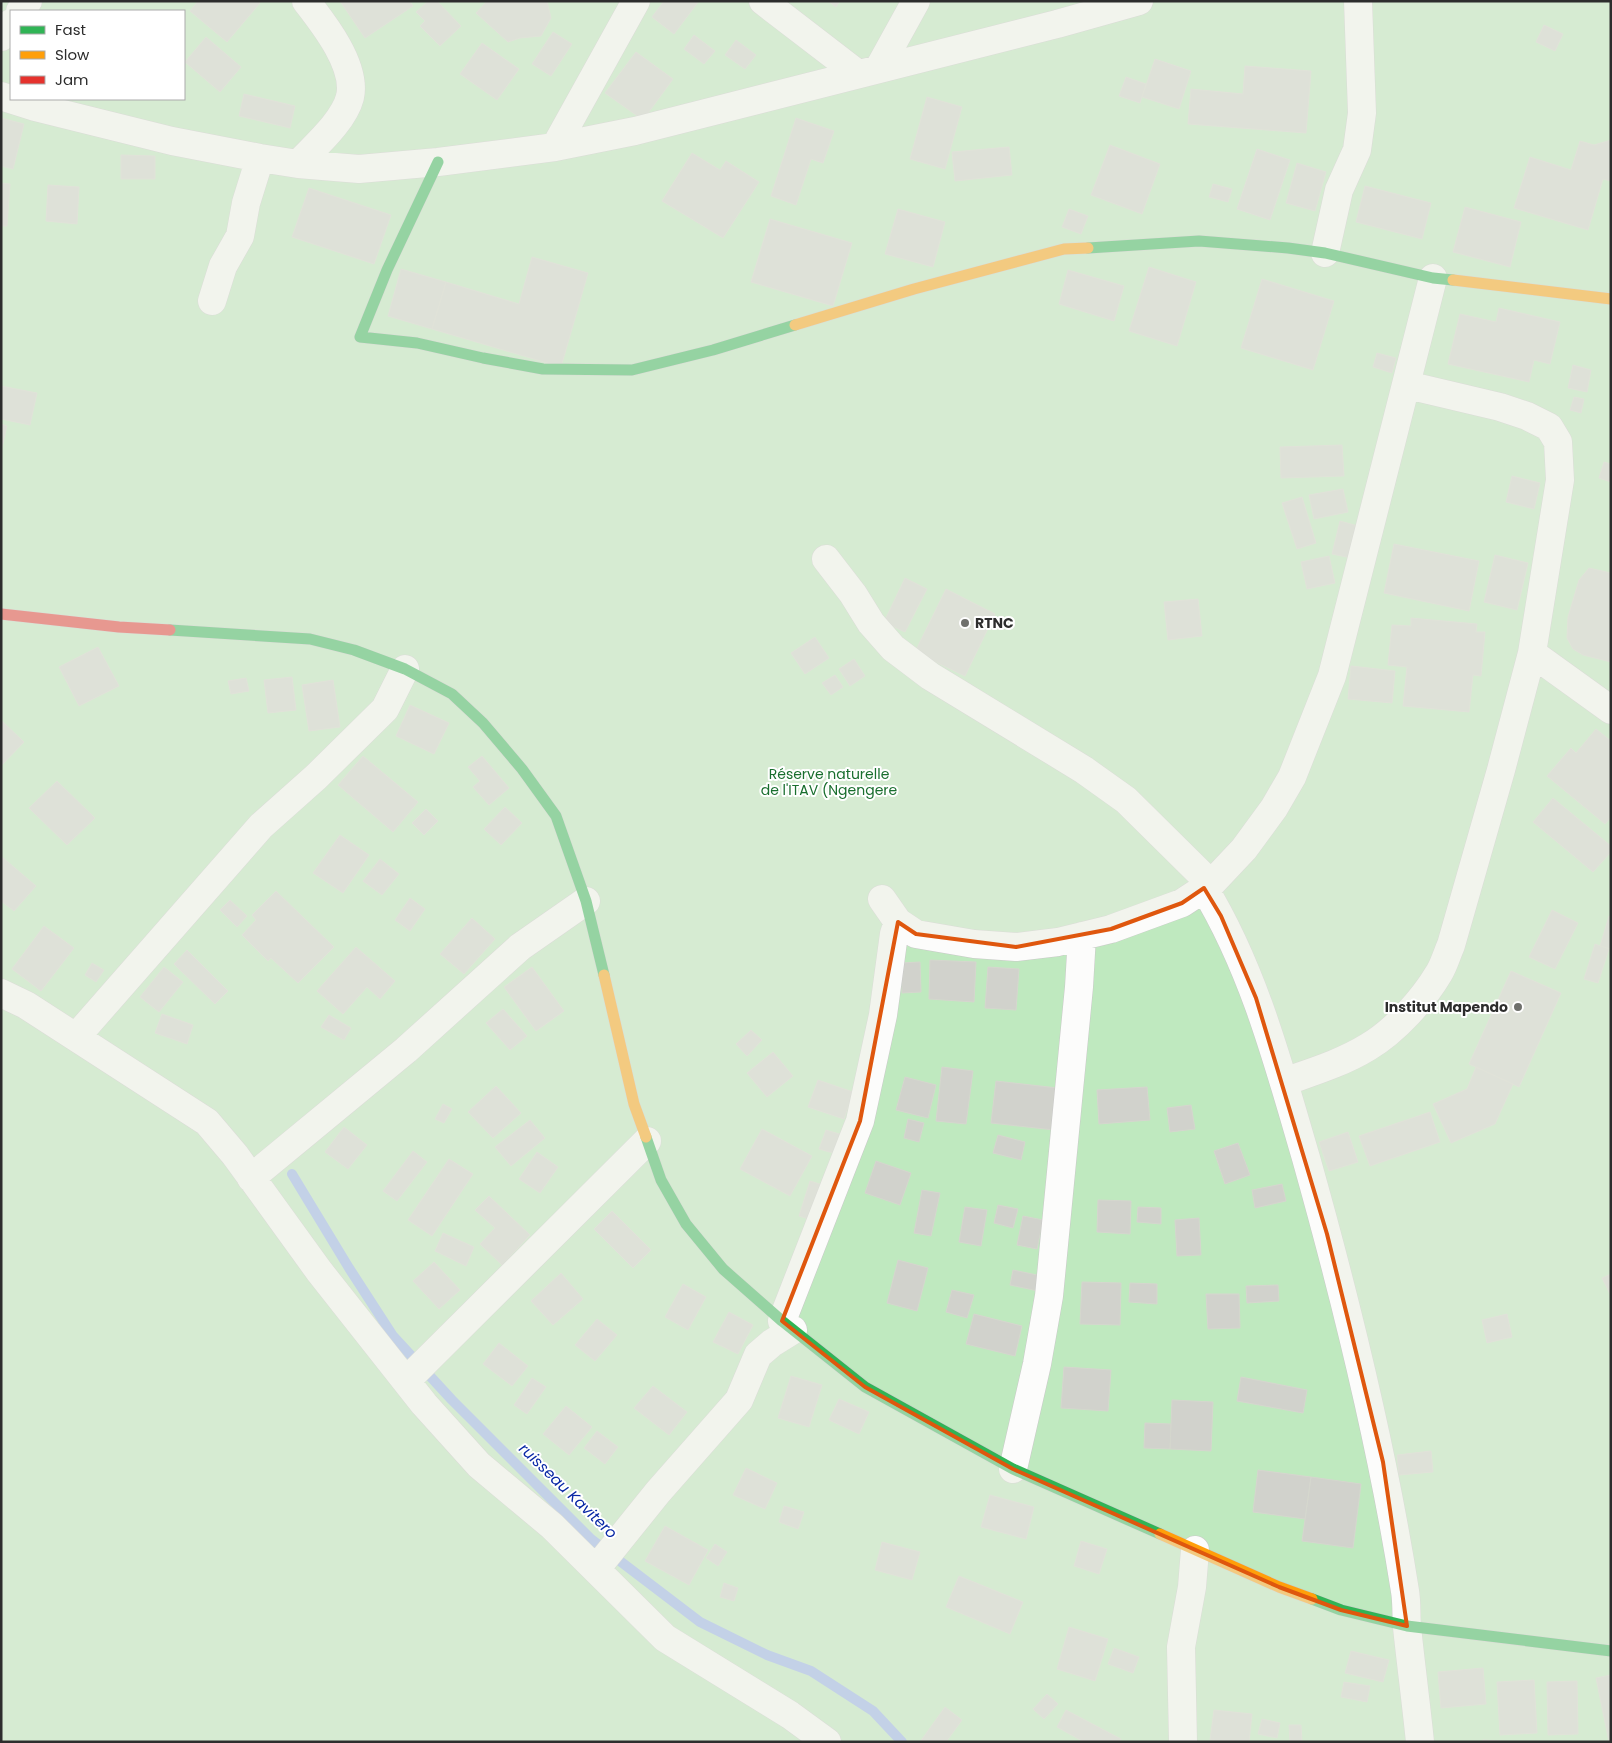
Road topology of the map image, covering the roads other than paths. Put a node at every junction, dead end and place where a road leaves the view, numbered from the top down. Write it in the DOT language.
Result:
graph roads {
  1 [pos="306,1"];
  2 [pos="636,1"];
  3 [pos="763,1"];
  4 [pos="916,1"];
  5 [pos="1139,1"];
  6 [pos="1358,1"];
  7 [pos="10,24"];
  8 [pos="1,36"];
  9 [pos="869,71"];
  10 [pos="14,100"];
  11 [pos="555,147"];
  12 [pos="260,158"];
  13 [pos="438,162"];
  14 [pos="298,164"];
  15 [pos="1325,253"];
  16 [pos="1433,278"];
  17 [pos="1611,299"];
  18 [pos="212,301"];
  19 [pos="1407,386"];
  20 [pos="826,559"];
  21 [pos="1,614"];
  22 [pos="1532,653"];
  23 [pos="405,669"];
  24 [pos="1611,710"];
  25 [pos="1207,886"];
  26 [pos="882,899"];
  27 [pos="586,901"];
  28 [pos="898,922"];
  29 [pos="1082,936"];
  30 [pos="1,994"];
  31 [pos="76,1037"];
  32 [pos="1284,1082"];
  33 [pos="647,1140"];
  34 [pos="251,1178"];
  35 [pos="787,1326"];
  36 [pos="406,1381"];
  37 [pos="1013,1469"];
  38 [pos="1195,1550"];
  39 [pos="596,1569"];
  40 [pos="1407,1626"];
  41 [pos="1611,1651"];
  42 [pos="827,1742"];
  43 [pos="1184,1742"];
  44 [pos="1420,1742"];
  1 -- 14 [label="street"];
  2 -- 11 [label="street"];
  3 -- 9 [label="street"];
  4 -- 9 [label="street"];
  5 -- 9 [label="street"];
  6 -- 15 [label="street"];
  7 -- 8 [label="street"];
  9 -- 11 [label="street"];
  10 -- 12 [label="street"];
  11 -- 13 [label="street"];
  12 -- 14 [label="street"];
  12 -- 18 [label="street"];
  13 -- 14 [label="street"];
  13 -- 15 [label="street"];
  15 -- 16 [label="street"];
  16 -- 17 [label="street"];
  16 -- 19 [label="street"];
  19 -- 22 [label="street"];
  19 -- 25 [label="street"];
  20 -- 25 [label="street"];
  21 -- 23 [label="street"];
  22 -- 24 [label="street"];
  22 -- 32 [label="street"];
  23 -- 27 [label="street"];
  23 -- 31 [label="street"];
  25 -- 29 [label="street"];
  25 -- 32 [label="street"];
  26 -- 28 [label="street"];
  27 -- 33 [label="street"];
  27 -- 34 [label="street"];
  28 -- 29 [label="street"];
  28 -- 35 [label="street"];
  29 -- 37 [label="street"];
  30 -- 31 [label="street"];
  31 -- 34 [label="street"];
  32 -- 40 [label="street"];
  33 -- 35 [label="street"];
  33 -- 36 [label="street"];
  34 -- 36 [label="street"];
  35 -- 37 [label="street"];
  35 -- 39 [label="street"];
  36 -- 39 [label="street"];
  37 -- 38 [label="street"];
  38 -- 40 [label="street"];
  38 -- 43 [label="street"];
  39 -- 42 [label="street"];
  40 -- 41 [label="street"];
  40 -- 44 [label="street"];
}
